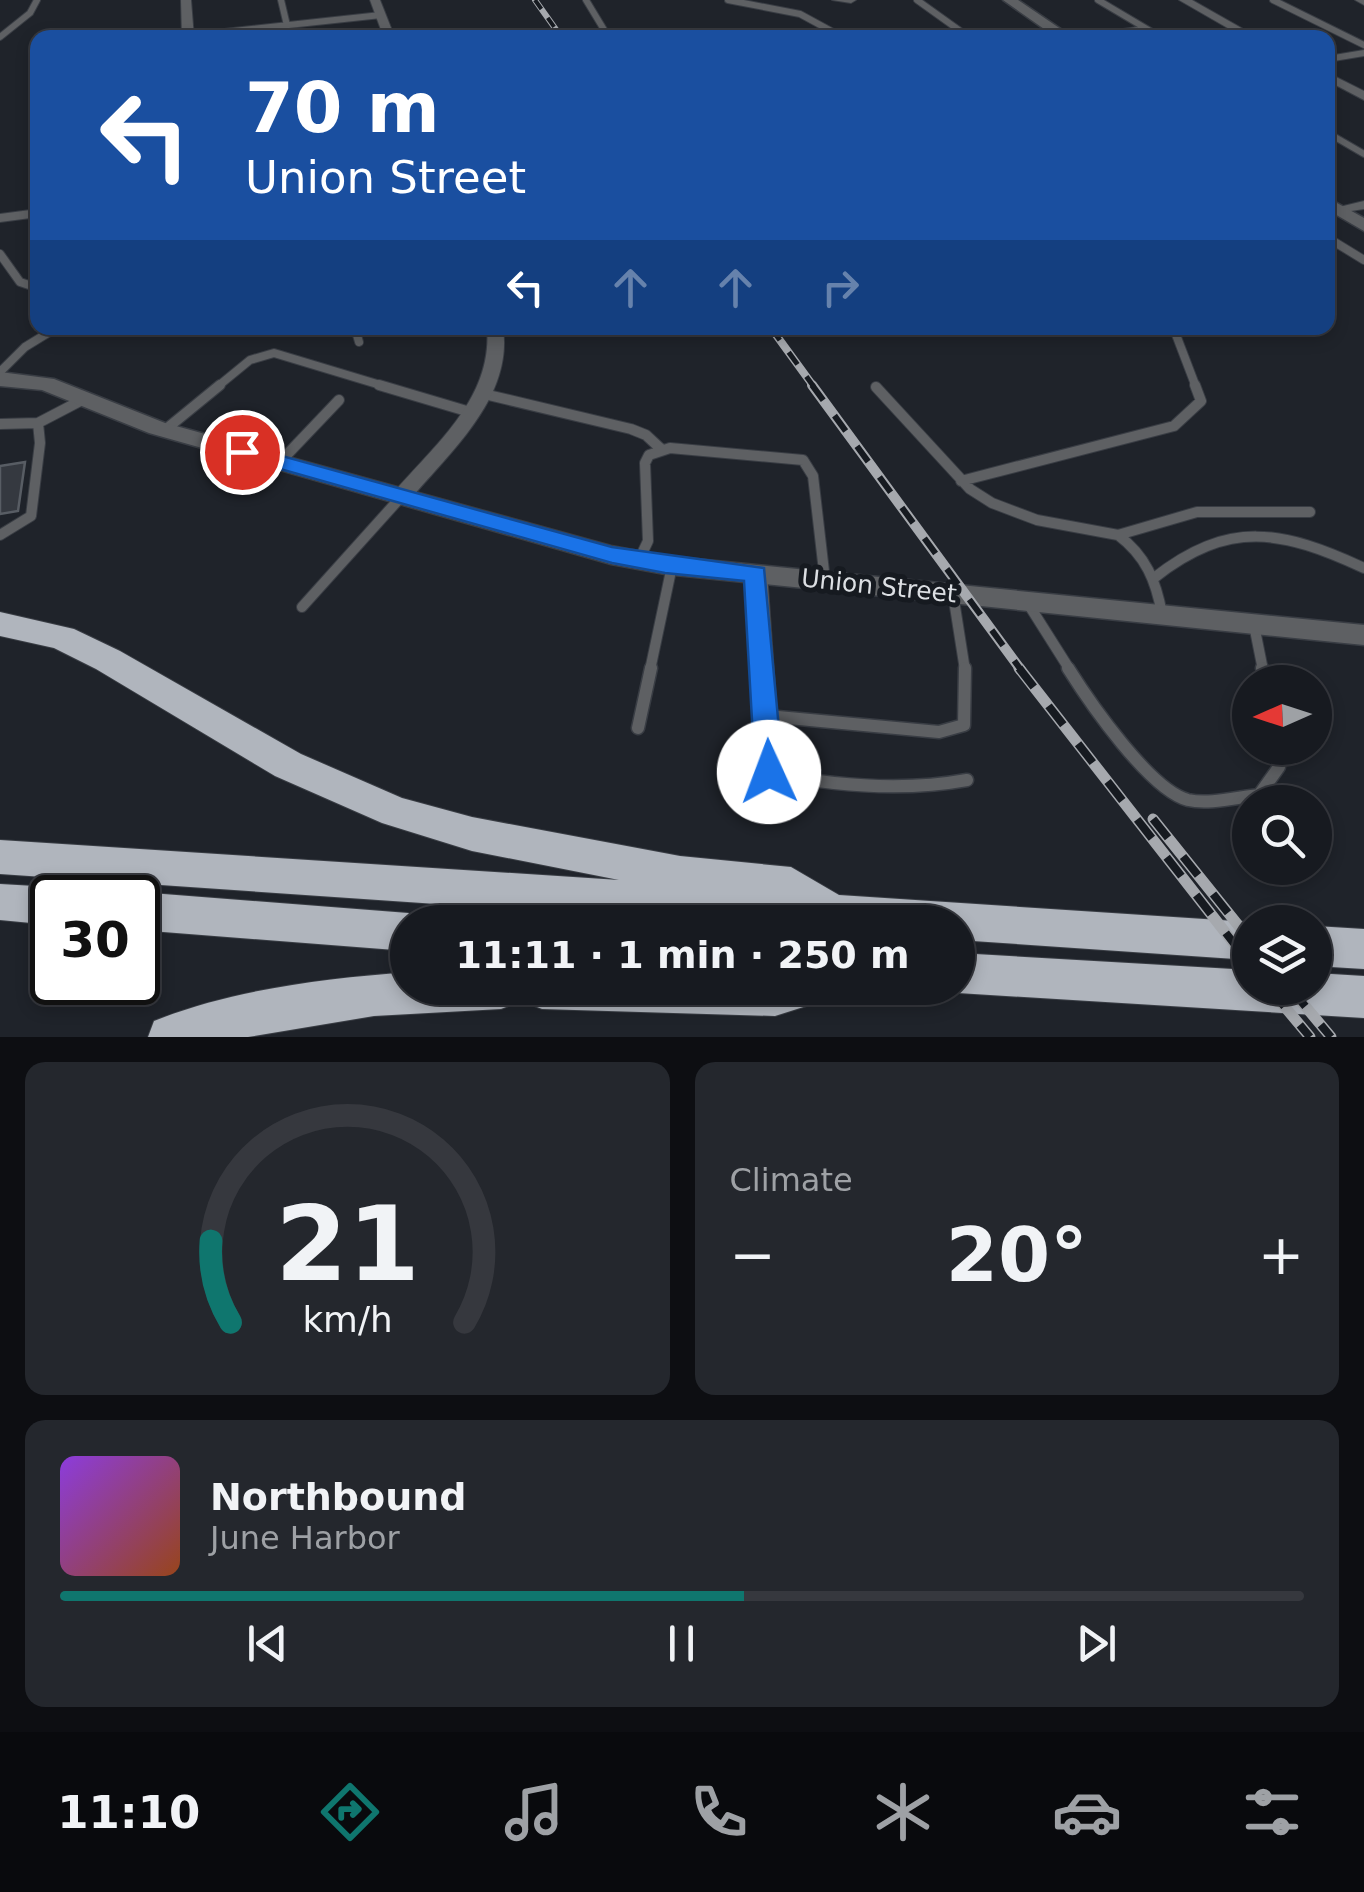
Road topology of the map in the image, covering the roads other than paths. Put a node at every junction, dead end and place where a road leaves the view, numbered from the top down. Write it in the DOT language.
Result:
graph roads {
  1 [pos="37,0"];
  2 [pos="186,0"];
  3 [pos="281,0"];
  4 [pos="375,0"];
  5 [pos="586,0"];
  6 [pos="728,0"];
  7 [pos="837,0"];
  8 [pos="851,0"];
  9 [pos="917,0"];
  10 [pos="1008,0"];
  11 [pos="1098,0"];
  12 [pos="1184,0"];
  13 [pos="1273,0"];
  14 [pos="382,15"];
  15 [pos="287,26"];
  16 [pos="1147,28"];
  17 [pos="188,30"];
  18 [pos="251,30"];
  19 [pos="288,30"];
  20 [pos="387,30"];
  21 [pos="604,30"];
  22 [pos="829,30"];
  23 [pos="959,30"];
  24 [pos="1055,30"];
  25 [pos="1133,30"];
  26 [pos="1150,30"];
  27 [pos="1239,30"];
  28 [pos="1334,30"];
  29 [pos="1335,31"];
  30 [pos="0,37"];
  31 [pos="1364,45"];
  32 [pos="1364,53"];
  33 [pos="1335,58"];
  34 [pos="1335,81"];
  35 [pos="1364,96"];
  36 [pos="1335,137"];
  37 [pos="1364,154"];
  38 [pos="1364,204"];
  39 [pos="1335,208"];
  40 [pos="1335,210"];
  41 [pos="30,214"];
  42 [pos="0,218"];
  43 [pos="1364,226"];
  44 [pos="1335,242"];
  45 [pos="0,254"];
  46 [pos="1364,260"];
  47 [pos="30,285"];
  48 [pos="45,335"];
  49 [pos="357,335"];
  50 [pos="496,335"];
  51 [pos="1176,335"];
  52 [pos="359,342"];
  53 [pos="0,376"];
  54 [pos="876,387"];
  55 [pos="484,394"];
  56 [pos="84,399"];
  57 [pos="339,400"];
  58 [pos="470,412"];
  59 [pos="0,424"];
  60 [pos="38,424"];
  61 [pos="166,430"];
  62 [pos="661,449"];
  63 [pos="280,462"];
  64 [pos="961,481"];
  65 [pos="401,497"];
  66 [pos="1310,512"];
  67 [pos="0,535"];
  68 [pos="1118,535"];
  69 [pos="640,560"];
  70 [pos="672,566"];
  71 [pos="1364,568"];
  72 [pos="756,574"];
  73 [pos="1154,578"];
  74 [pos="824,580"];
  75 [pos="953,594"];
  76 [pos="1026,601"];
  77 [pos="302,607"];
  78 [pos="1162,614"];
  79 [pos="0,624"];
  80 [pos="1254,624"];
  81 [pos="1364,635"];
  82 [pos="1262,665"];
  83 [pos="767,716"];
  84 [pos="638,728"];
  85 [pos="1279,765"];
  86 [pos="769,772"];
  87 [pos="967,780"];
  88 [pos="0,857"];
  89 [pos="0,902"];
  90 [pos="30,904"];
  91 [pos="736,905"];
  92 [pos="820,905"];
  93 [pos="160,913"];
  94 [pos="975,921"];
  95 [pos="390,931"];
  96 [pos="1232,940"];
  97 [pos="1332,947"];
  98 [pos="1364,949"];
  99 [pos="975,973"];
  100 [pos="390,992"];
  101 [pos="1364,997"];
  102 [pos="170,1037"];
  1 -- 30 [label="lane"];
  2 -- 17 [label="street"];
  3 -- 15 [label="lane"];
  4 -- 14 [label="street"];
  5 -- 21 [label="lane"];
  6 -- 22 [label="lane"];
  7 -- 8 [label="street"];
  9 -- 23 [label="lane"];
  10 -- 24 [label="street"];
  11 -- 16 [label="lane"];
  12 -- 27 [label="street"];
  13 -- 28 [label="lane"];
  14 -- 15 [label="lane"];
  14 -- 20 [label="street"];
  15 -- 18 [label="lane"];
  15 -- 19 [label="lane"];
  16 -- 25 [label="lane"];
  16 -- 26 [label="lane"];
  29 -- 31 [label="lane"];
  32 -- 33 [label="street"];
  34 -- 35 [label="street"];
  36 -- 37 [label="lane"];
  38 -- 39 [label="street"];
  40 -- 43 [label="street"];
  41 -- 42 [label="street"];
  44 -- 46 [label="lane"];
  45 -- 47 [label="lane"];
  48 -- 53 [label="lane"];
  49 -- 52 [label="lane"];
  50 -- 55 [label="street"];
  51 -- 64 [label="lane"];
  53 -- 56 [label="street, Union Street"];
  54 -- 64 [label="lane"];
  55 -- 58 [label="street"];
  55 -- 62 [label="lane"];
  56 -- 60 [label="lane"];
  56 -- 61 [label="street, Union Street"];
  57 -- 63 [label="lane"];
  58 -- 61 [label="lane"];
  58 -- 65 [label="street"];
  59 -- 60 [label="lane"];
  60 -- 67 [label="lane"];
  61 -- 63 [label="street, Union Street"];
  62 -- 69 [label="lane"];
  62 -- 74 [label="lane"];
  63 -- 65 [label="street, Union Street"];
  64 -- 68 [label="lane"];
  65 -- 69 [label="street, Union Street"];
  65 -- 77 [label="lane"];
  66 -- 68 [label="lane"];
  68 -- 73 [label="lane"];
  69 -- 70 [label="street, Union Street"];
  70 -- 72 [label="street, Union Street"];
  70 -- 84 [label="lane"];
  71 -- 73 [label="lane"];
  72 -- 74 [label="street, Union Street"];
  72 -- 83 [label="street"];
  73 -- 78 [label="lane"];
  74 -- 75 [label="street, Union Street"];
  75 -- 76 [label="street, Union Street"];
  75 -- 83 [label="lane"];
  76 -- 78 [label="street, Union Street"];
  76 -- 85 [label="lane"];
  78 -- 80 [label="street, Union Street"];
  79 -- 92 [label="highway"];
  80 -- 81 [label="street, Union Street"];
  80 -- 82 [label="lane"];
  83 -- 86 [label="street"];
  86 -- 87 [label="lane"];
  88 -- 91 [label="highway"];
  89 -- 90 [label="highway"];
  93 -- 95 [label="highway"];
  94 -- 96 [label="highway"];
  97 -- 98 [label="highway"];
  99 -- 101 [label="highway"];
  100 -- 102 [label="highway"];
}
